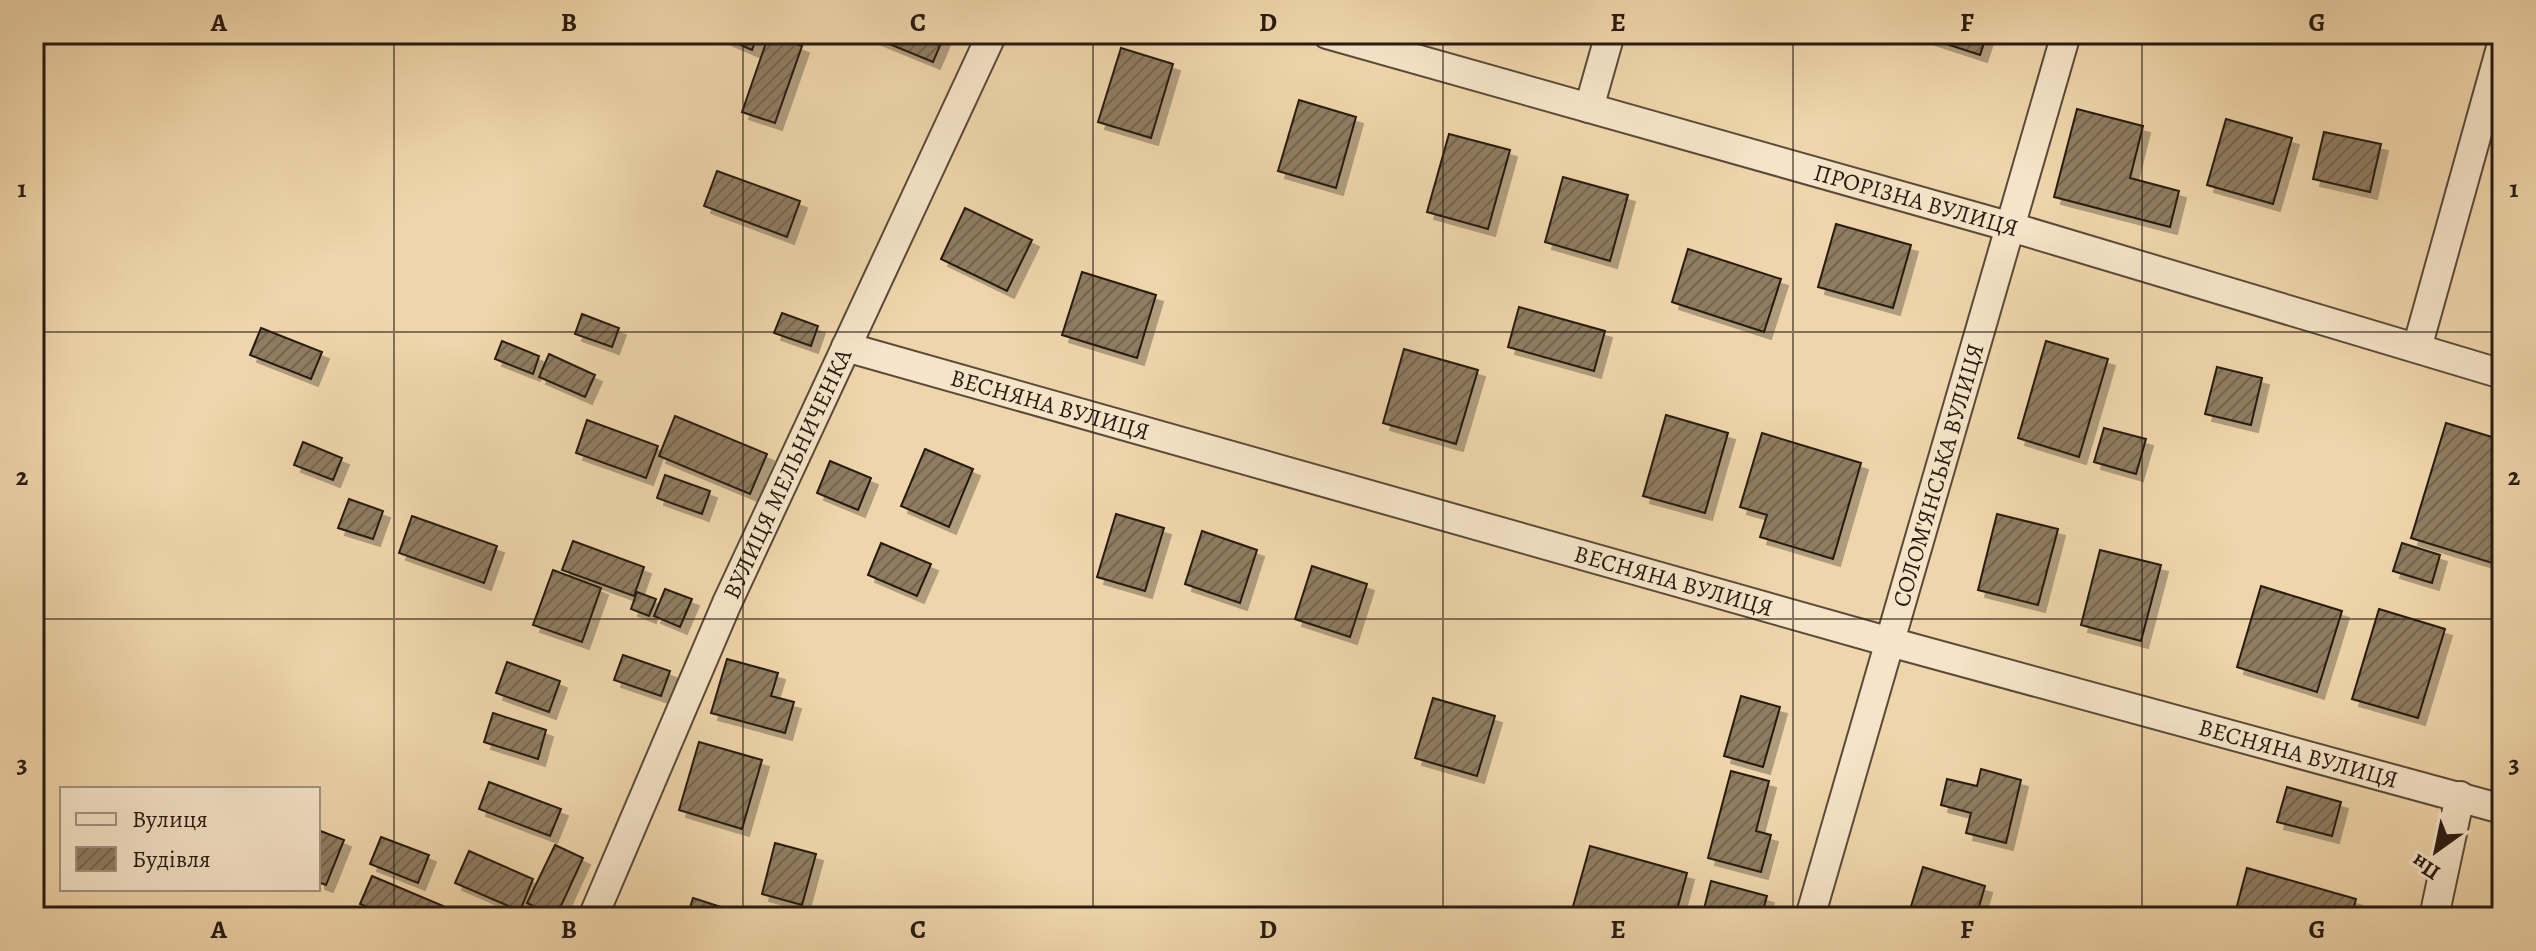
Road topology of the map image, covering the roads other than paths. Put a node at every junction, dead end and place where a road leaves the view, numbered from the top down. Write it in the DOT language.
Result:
graph roads {
  1 [pos="992,34"];
  2 [pos="1327,34"];
  3 [pos="1610,34"];
  4 [pos="2066,34"];
  5 [pos="2502,44"];
  6 [pos="1589,108"];
  7 [pos="2011,227"];
  8 [pos="846,347"];
  9 [pos="2417,348"];
  10 [pos="2502,374"];
  11 [pos="1890,642"];
  12 [pos="2460,796"];
  13 [pos="2502,809"];
  14 [pos="593,917"];
  15 [pos="1810,917"];
  16 [pos="2434,917"];
  1 -- 8 [label="street, ВУЛИЦЯ МЕЛЬНИЧЕНКА"];
  2 -- 6 [label="street, ПРОРІЗНА ВУЛИЦЯ"];
  3 -- 6 [label="street"];
  4 -- 7 [label="street, СОЛОМ'ЯНСЬКА ВУЛИЦЯ"];
  5 -- 9 [label="street"];
  6 -- 7 [label="street, ПРОРІЗНА ВУЛИЦЯ"];
  7 -- 9 [label="street, ПРОРІЗНА ВУЛИЦЯ"];
  7 -- 11 [label="street, СОЛОМ'ЯНСЬКА ВУЛИЦЯ"];
  8 -- 11 [label="street, ВЕСНЯНА ВУЛИЦЯ"];
  8 -- 14 [label="street, ВУЛИЦЯ МЕЛЬНИЧЕНКА"];
  9 -- 10 [label="street, ПРОРІЗНА ВУЛИЦЯ"];
  11 -- 12 [label="street, ВЕСНЯНА ВУЛИЦЯ"];
  11 -- 15 [label="street, СОЛОМ'ЯНСЬКА ВУЛИЦЯ"];
  12 -- 13 [label="street, ВЕСНЯНА ВУЛИЦЯ"];
  12 -- 16 [label="street"];
}
